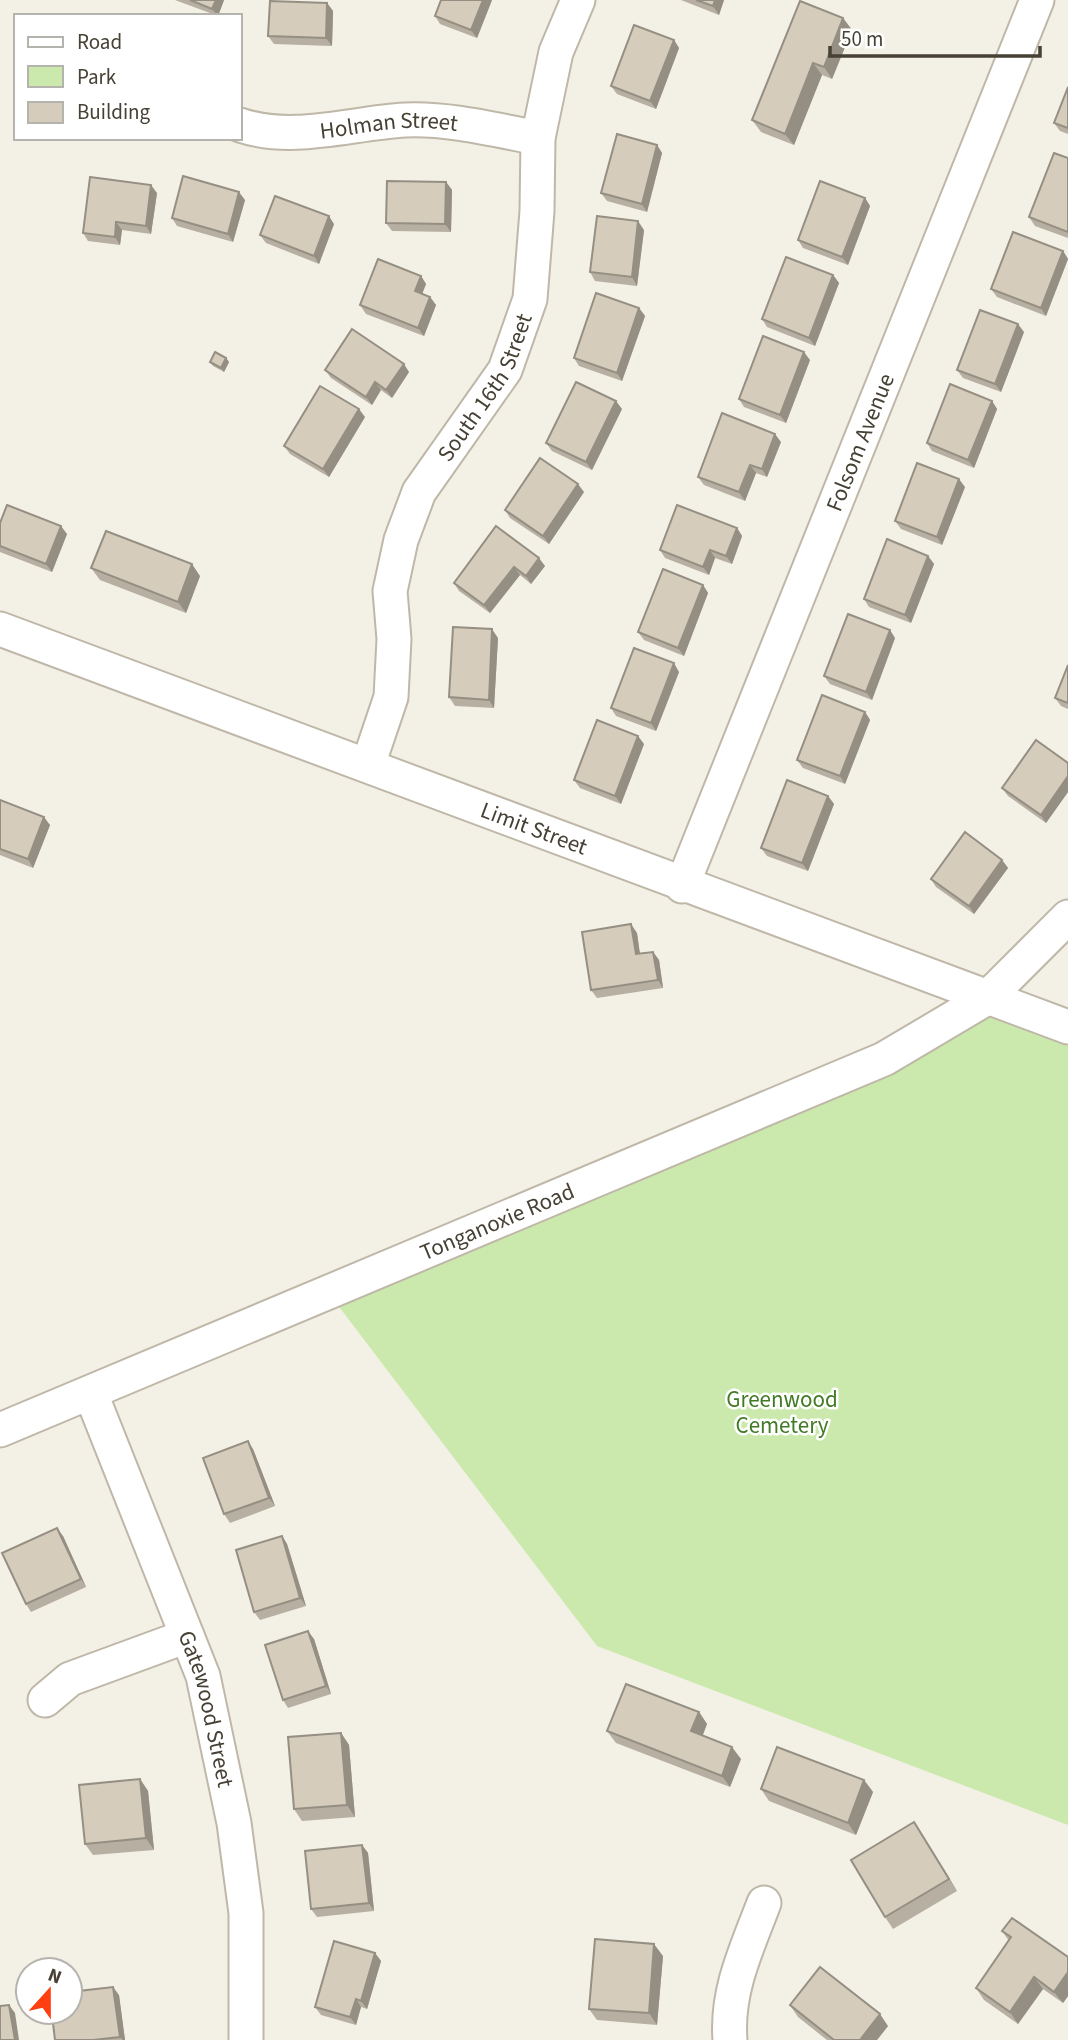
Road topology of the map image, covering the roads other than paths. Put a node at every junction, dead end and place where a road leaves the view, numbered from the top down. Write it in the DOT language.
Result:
graph roads {
  1 [pos="578,0"];
  2 [pos="1037,0"];
  3 [pos="242,125"];
  4 [pos="538,138"];
  5 [pos="0,629"];
  6 [pos="368,765"];
  7 [pos="682,886"];
  8 [pos="1068,917"];
  9 [pos="987,998"];
  10 [pos="1068,1027"];
  11 [pos="91,1394"];
  12 [pos="0,1430"];
  13 [pos="187,1636"];
  14 [pos="46,1700"];
  15 [pos="764,1903"];
  16 [pos="246,2040"];
  17 [pos="730,2040"];
  1 -- 4 [label="street, South 16th Street"];
  2 -- 7 [label="street, Folsom Avenue"];
  3 -- 4 [label="street, Holman Street"];
  4 -- 6 [label="street, South 16th Street"];
  5 -- 6 [label="street, Limit Street"];
  6 -- 7 [label="street, Limit Street"];
  7 -- 9 [label="street, Limit Street"];
  8 -- 9 [label="street, Tonganoxie Road"];
  9 -- 10 [label="street, Limit Street"];
  9 -- 11 [label="street, Tonganoxie Road"];
  11 -- 12 [label="street, Tonganoxie Road"];
  11 -- 13 [label="street, Gatewood Street"];
  13 -- 14 [label="street"];
  13 -- 16 [label="street, Gatewood Street"];
  15 -- 17 [label="street"];
}
